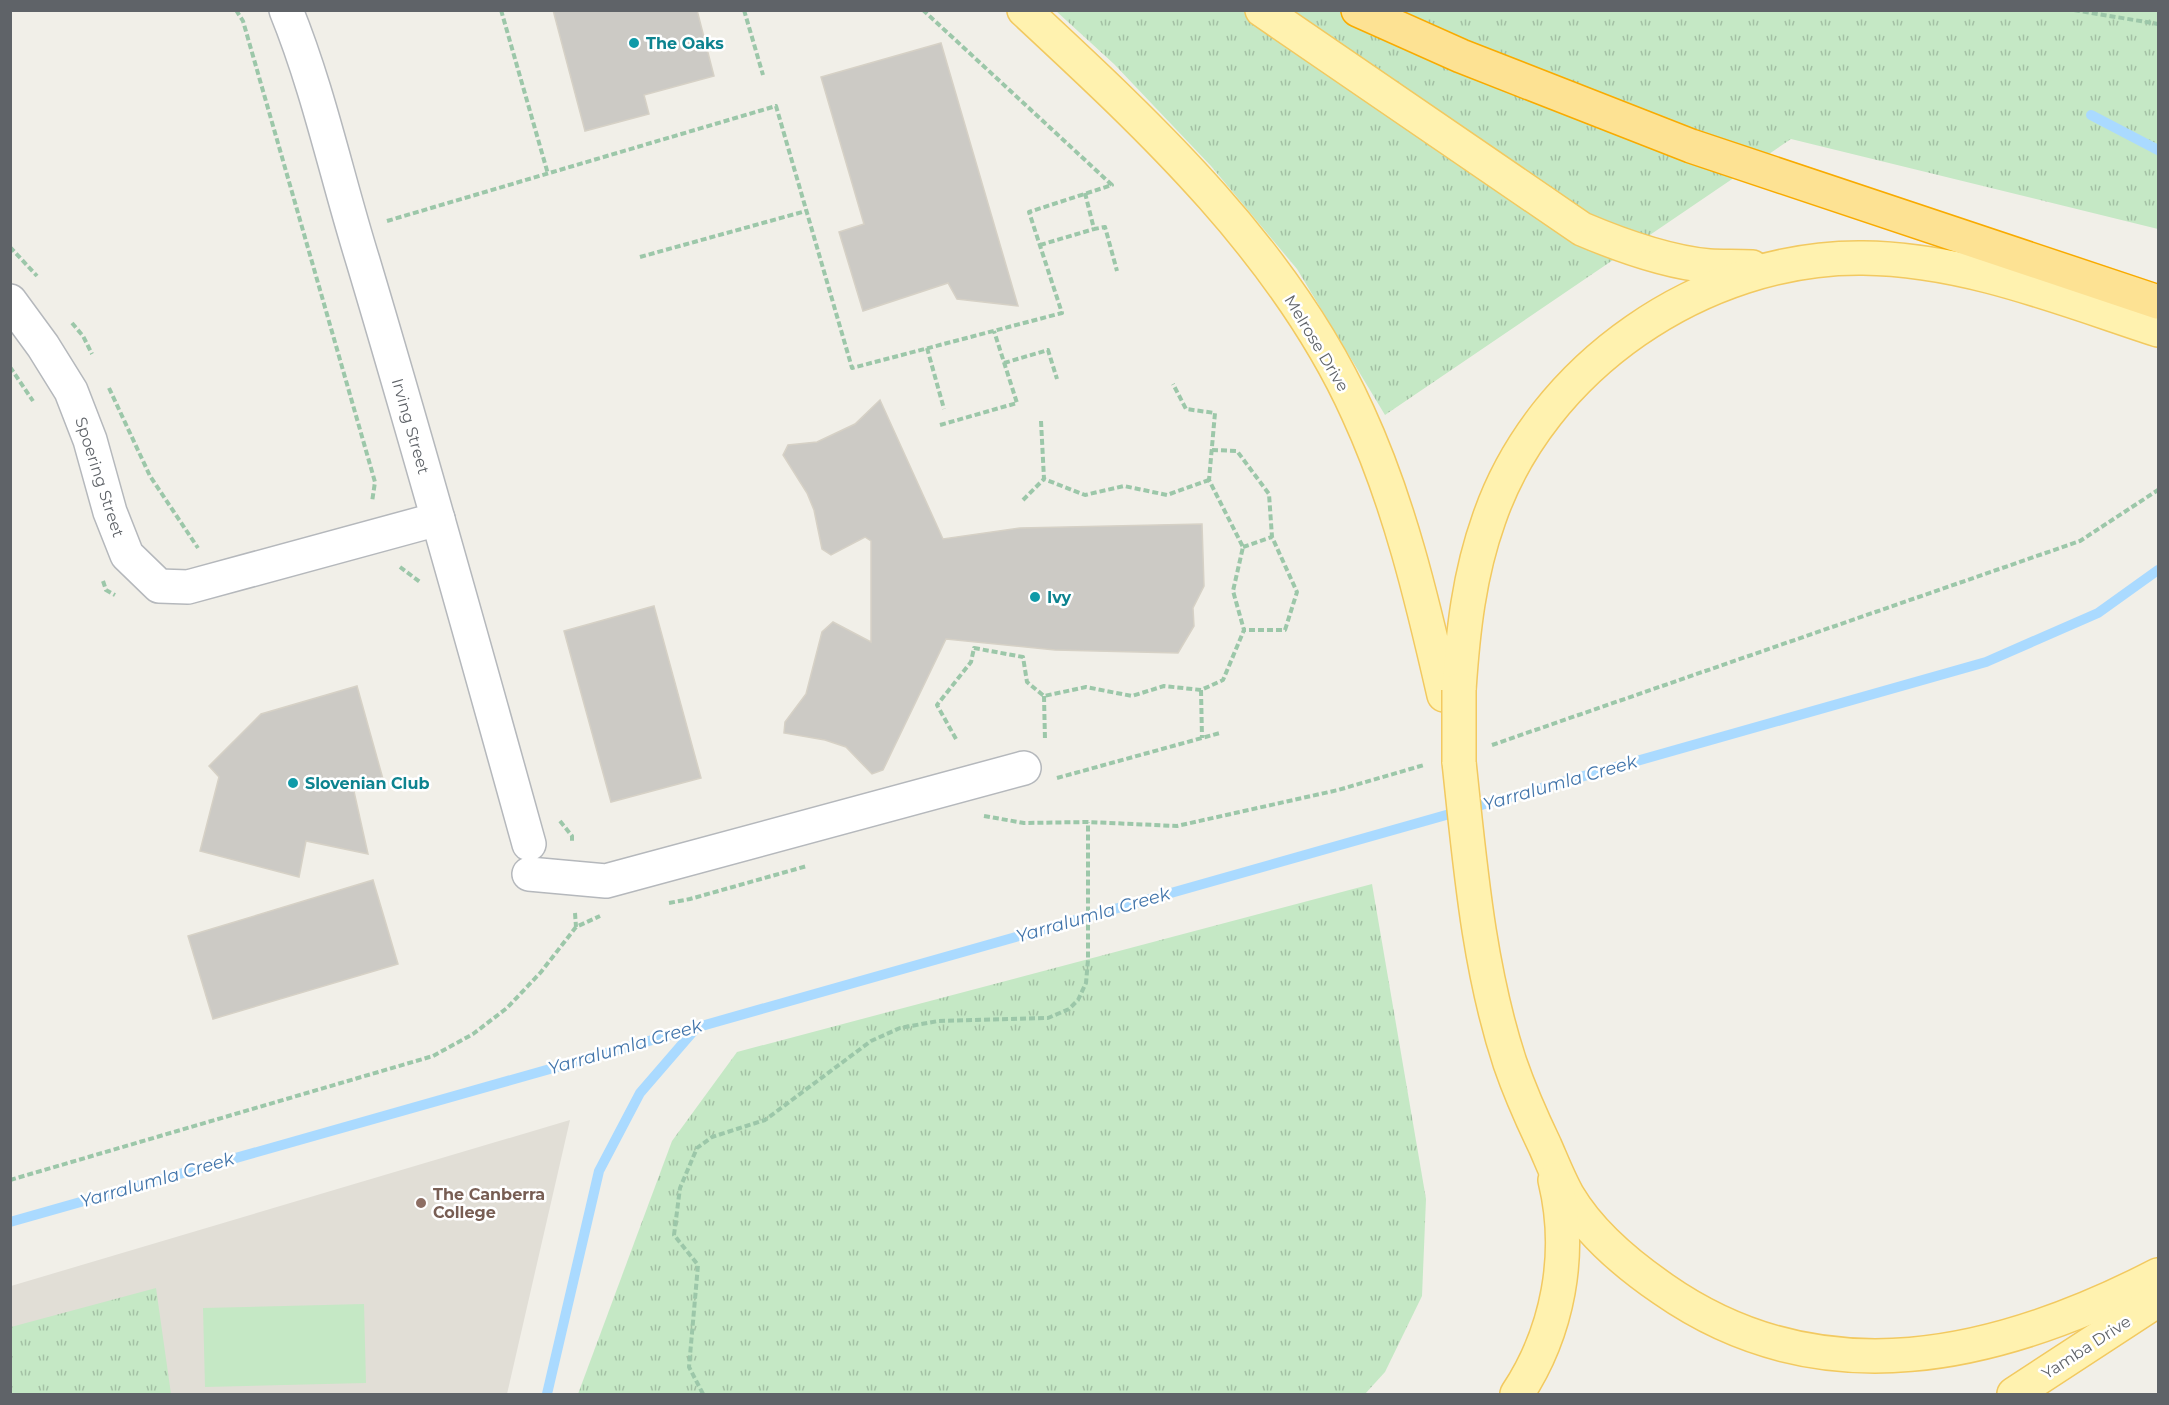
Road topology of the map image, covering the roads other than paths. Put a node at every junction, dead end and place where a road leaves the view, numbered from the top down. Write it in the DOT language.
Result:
graph roads {
  1 [pos="286,10"];
  2 [pos="1024,10"];
  3 [pos="1262,10"];
  4 [pos="1358,10"];
  5 [pos="1774,267"];
  6 [pos="10,301"];
  7 [pos="2158,302"];
  8 [pos="2158,330"];
  9 [pos="438,519"];
  10 [pos="1451,692"];
  11 [pos="1023,768"];
  12 [pos="1545,1147"];
  13 [pos="2158,1275"];
  14 [pos="2158,1300"];
  15 [pos="1517,1395"];
  16 [pos="2013,1395"];
  1 -- 9 [label="street, Irving Street"];
  2 -- 10 [label="main road, Melrose Drive"];
  3 -- 5 [label="main road"];
  4 -- 7 [label="highway"];
  5 -- 8 [label="main road"];
  5 -- 10 [label="main road"];
  6 -- 9 [label="street, Spoering Street"];
  9 -- 11 [label="street, Irving Street"];
  10 -- 12 [label="main road, bridge"];
  12 -- 13 [label="main road"];
  12 -- 15 [label="main road"];
  14 -- 16 [label="main road, Yamba Drive"];
}
